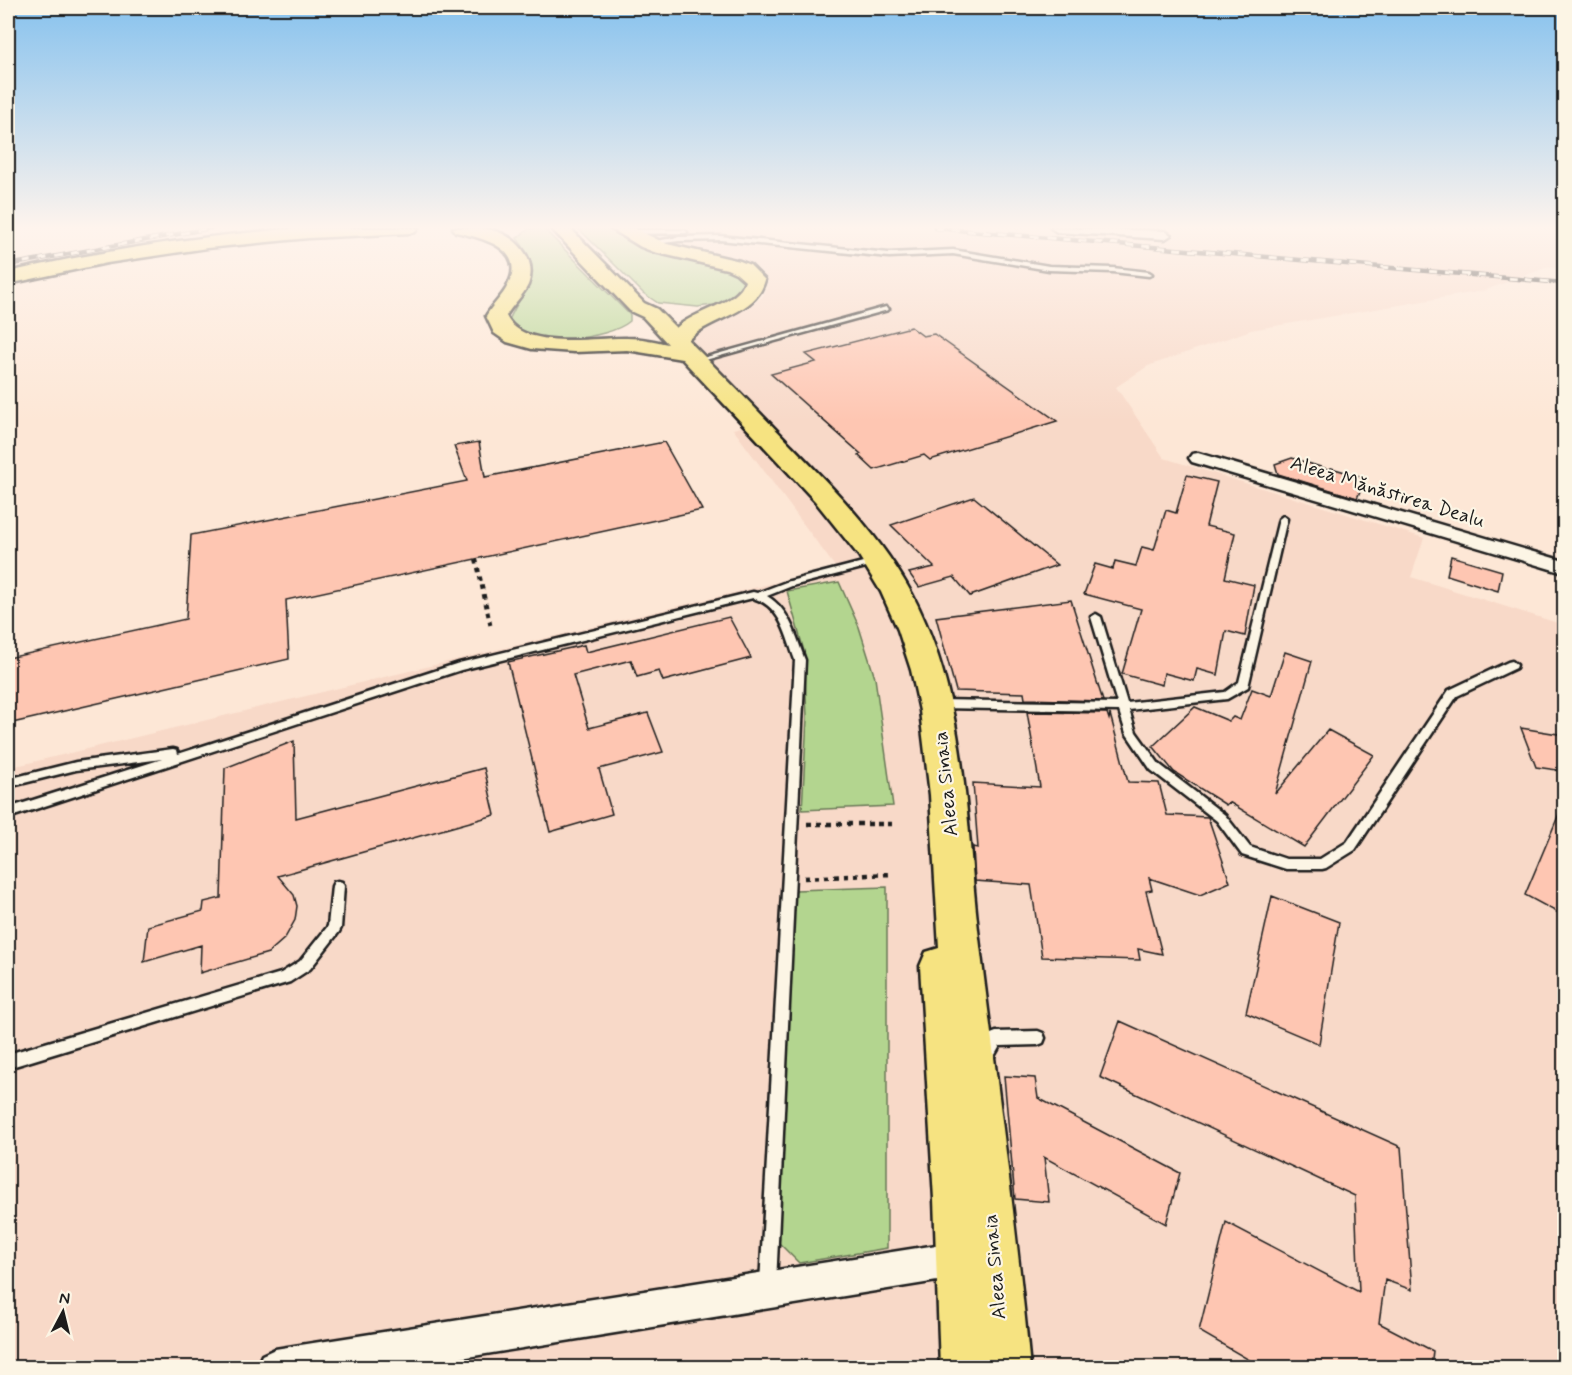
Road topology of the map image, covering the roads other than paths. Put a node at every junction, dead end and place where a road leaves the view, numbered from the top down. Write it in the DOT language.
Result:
graph roads {
  1 [pos="512,292"];
  2 [pos="622,292"];
  3 [pos="751,292"];
  4 [pos="636,307"];
  5 [pos="722,309"];
  6 [pos="886,309"];
  7 [pos="585,344"];
  8 [pos="683,351"];
  9 [pos="1198,458"];
  10 [pos="1283,519"];
  11 [pos="864,565"];
  12 [pos="1564,567"];
  13 [pos="759,596"];
  14 [pos="1096,617"];
  15 [pos="1512,665"];
  16 [pos="936,704"];
  17 [pos="1122,707"];
  18 [pos="200,750"];
  19 [pos="8,783"];
  20 [pos="8,813"];
  21 [pos="338,886"];
  22 [pos="1038,1038"];
  23 [pos="8,1061"];
  24 [pos="982,1063"];
  25 [pos="963,1259"];
  26 [pos="767,1290"];
  27 [pos="275,1368"];
  28 [pos="968,1368"];
  29 [pos="1002,1368"];
  1 -- 7 [label="main road"];
  2 -- 4 [label="main road, Aleea Sinaia"];
  3 -- 5 [label="main road"];
  4 -- 5 [label="main road"];
  4 -- 7 [label="main road"];
  4 -- 8 [label="main road, Aleea Sinaia"];
  5 -- 8 [label="main road"];
  6 -- 8 [label="lane"];
  7 -- 8 [label="main road"];
  8 -- 11 [label="main road, Aleea Sinaia"];
  8 -- 16 [label="main road, Aleea Sinaia"];
  9 -- 12 [label="street, Aleea Mănăstirea Dealu"];
  10 -- 17 [label="lane"];
  11 -- 13 [label="lane"];
  11 -- 25 [label="main road, Aleea Sinaia"];
  13 -- 18 [label="lane"];
  13 -- 26 [label="lane"];
  14 -- 17 [label="lane"];
  15 -- 17 [label="lane"];
  16 -- 17 [label="lane"];
  16 -- 29 [label="main road, Aleea Sinaia"];
  18 -- 19 [label="lane"];
  18 -- 20 [label="lane"];
  21 -- 23 [label="lane"];
  22 -- 24 [label="lane"];
  25 -- 26 [label="street"];
  25 -- 28 [label="main road, Aleea Sinaia"];
  26 -- 27 [label="street"];
}
